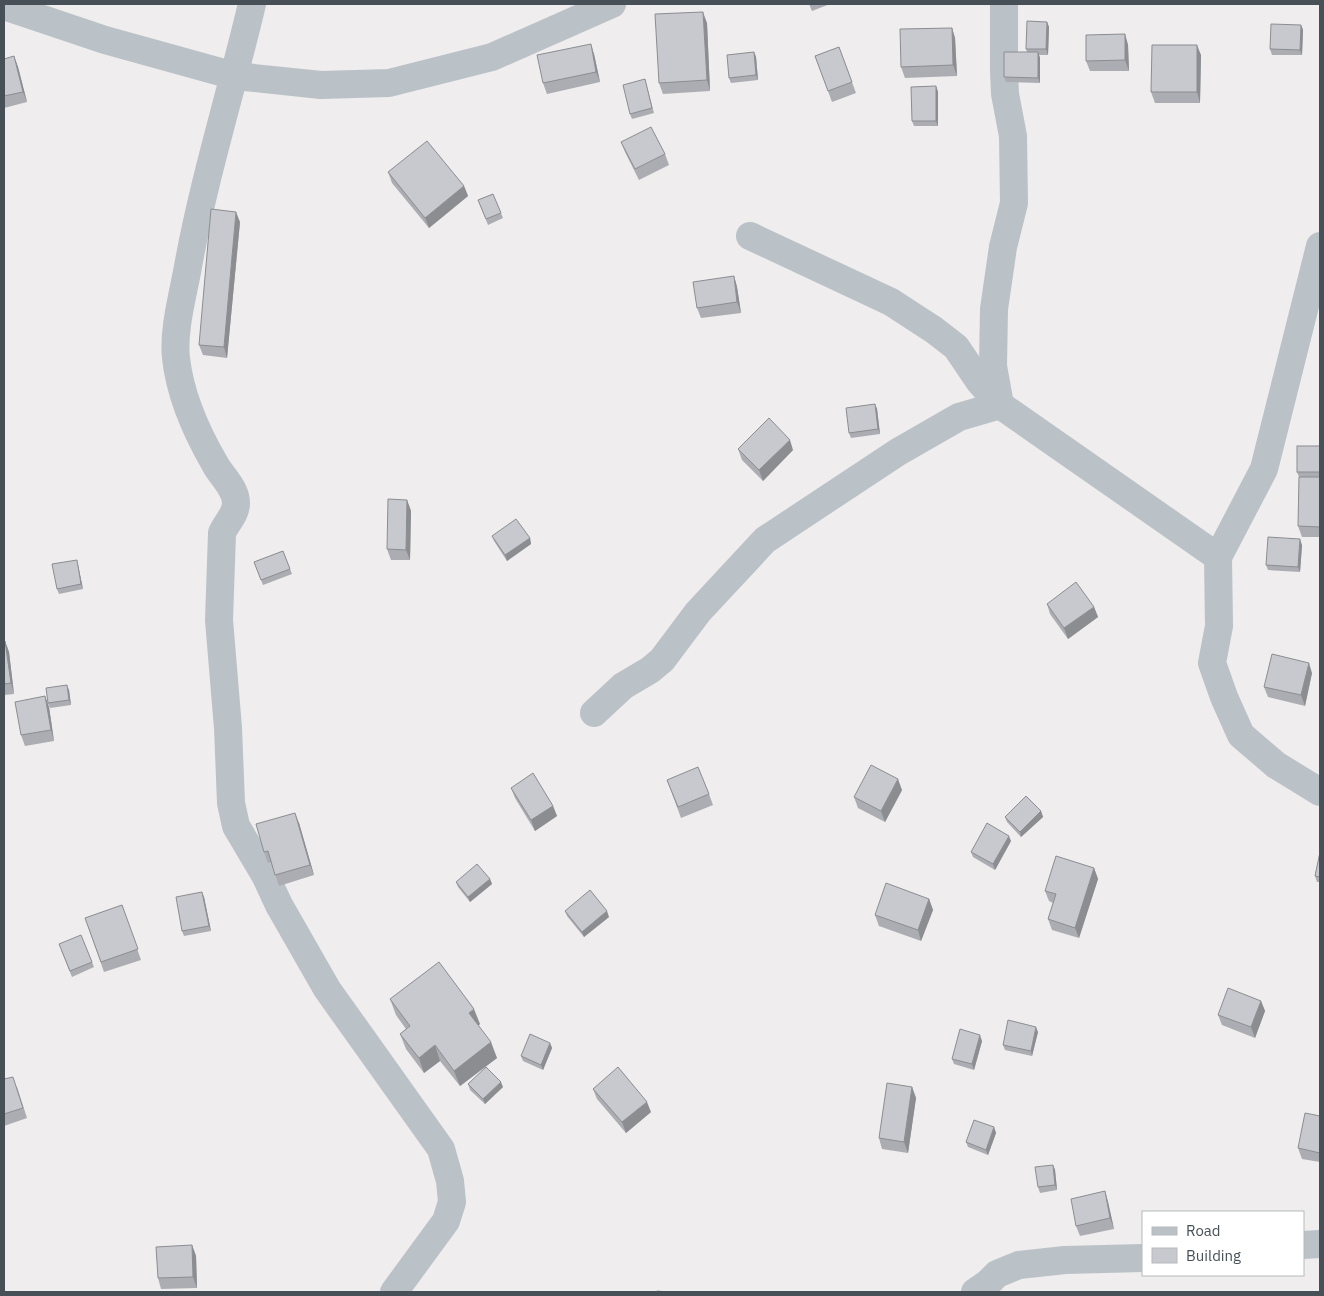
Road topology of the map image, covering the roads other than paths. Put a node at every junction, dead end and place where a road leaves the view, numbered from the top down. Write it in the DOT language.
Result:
graph roads {
  1 [pos="252,4"];
  2 [pos="612,4"];
  3 [pos="1004,4"];
  4 [pos="4,6"];
  5 [pos="235,76"];
  6 [pos="750,236"];
  7 [pos="1320,246"];
  8 [pos="1000,405"];
  9 [pos="1218,557"];
  10 [pos="594,714"];
  11 [pos="1320,792"];
  12 [pos="1320,1244"];
  13 [pos="1304,1245"];
  14 [pos="1142,1258"];
  15 [pos="394,1292"];
  16 [pos="975,1292"];
  1 -- 5 [label="street"];
  2 -- 5 [label="street"];
  3 -- 8 [label="street"];
  4 -- 5 [label="street"];
  5 -- 15 [label="street"];
  6 -- 8 [label="street"];
  7 -- 9 [label="street"];
  8 -- 9 [label="street"];
  8 -- 10 [label="street"];
  9 -- 11 [label="street"];
  12 -- 13 [label="street"];
  14 -- 16 [label="street"];
}
